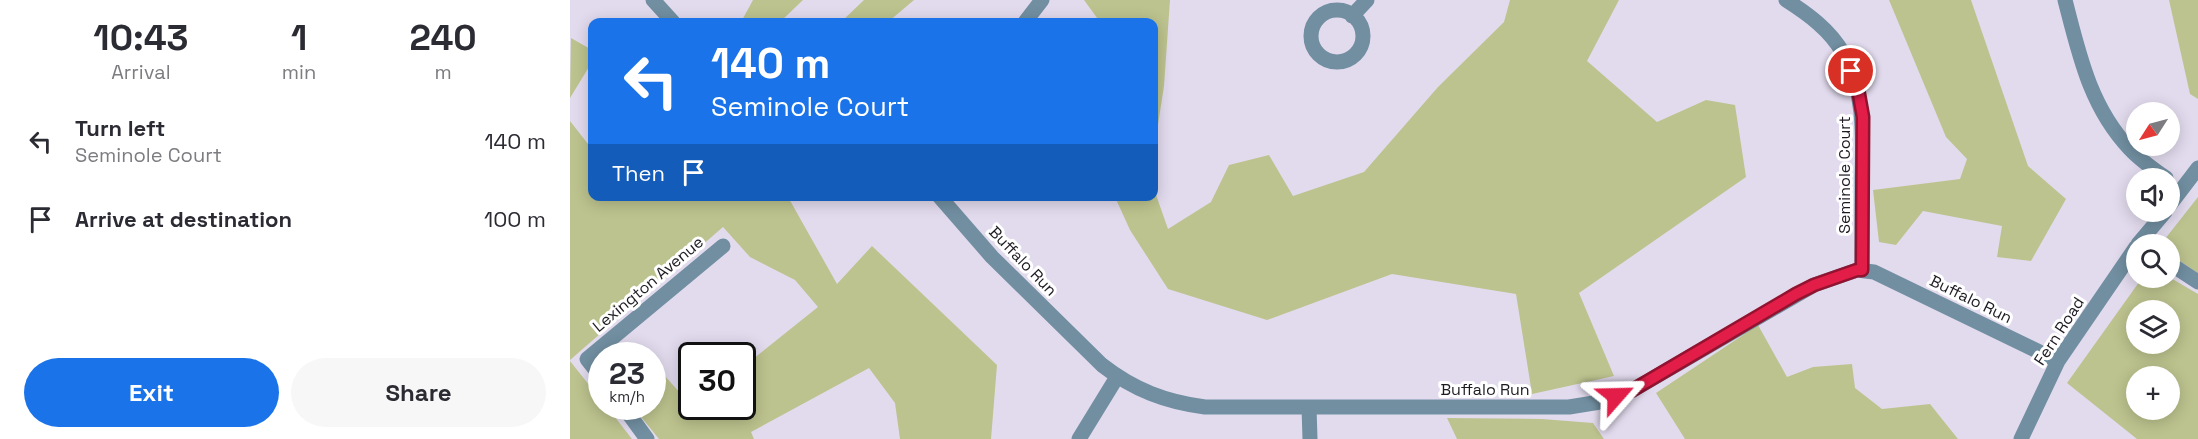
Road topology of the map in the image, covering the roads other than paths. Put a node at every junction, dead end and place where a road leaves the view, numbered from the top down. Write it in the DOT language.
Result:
graph roads {
  1 [pos="653,0"];
  2 [pos="1042,0"];
  3 [pos="1367,0"];
  4 [pos="1786,0"];
  5 [pos="2065,0"];
  6 [pos="1352,16"];
  7 [pos="669,18"];
  8 [pos="1028,18"];
  9 [pos="2153,168"];
  10 [pos="2198,168"];
  11 [pos="2182,191"];
  12 [pos="2180,193"];
  13 [pos="943,201"];
  14 [pos="2157,222"];
  15 [pos="2147,234"];
  16 [pos="723,246"];
  17 [pos="2126,262"];
  18 [pos="1862,270"];
  19 [pos="2180,270"];
  20 [pos="2198,282"];
  21 [pos="607,342"];
  22 [pos="2058,361"];
  23 [pos="1117,377"];
  24 [pos="1310,407"];
  25 [pos="633,420"];
  26 [pos="647,439"];
  27 [pos="1079,439"];
  28 [pos="1310,439"];
  29 [pos="2021,439"];
  1 -- 7 [label="street"];
  2 -- 8 [label="street"];
  3 -- 6 [label="street"];
  4 -- 18 [label="street, Seminole Court"];
  5 -- 9 [label="street"];
  10 -- 11 [label="street"];
  11 -- 12 [label="street"];
  13 -- 23 [label="street, Buffalo Run"];
  14 -- 15 [label="street, Fern Road"];
  16 -- 21 [label="street, Lexington Avenue"];
  17 -- 22 [label="street, Fern Road"];
  18 -- 22 [label="street, Buffalo Run"];
  18 -- 24 [label="street, Buffalo Run"];
  19 -- 20 [label="street"];
  22 -- 29 [label="street, Fern Road"];
  23 -- 24 [label="street, Buffalo Run"];
  23 -- 27 [label="street"];
  24 -- 28 [label="street"];
  25 -- 26 [label="street"];
}
